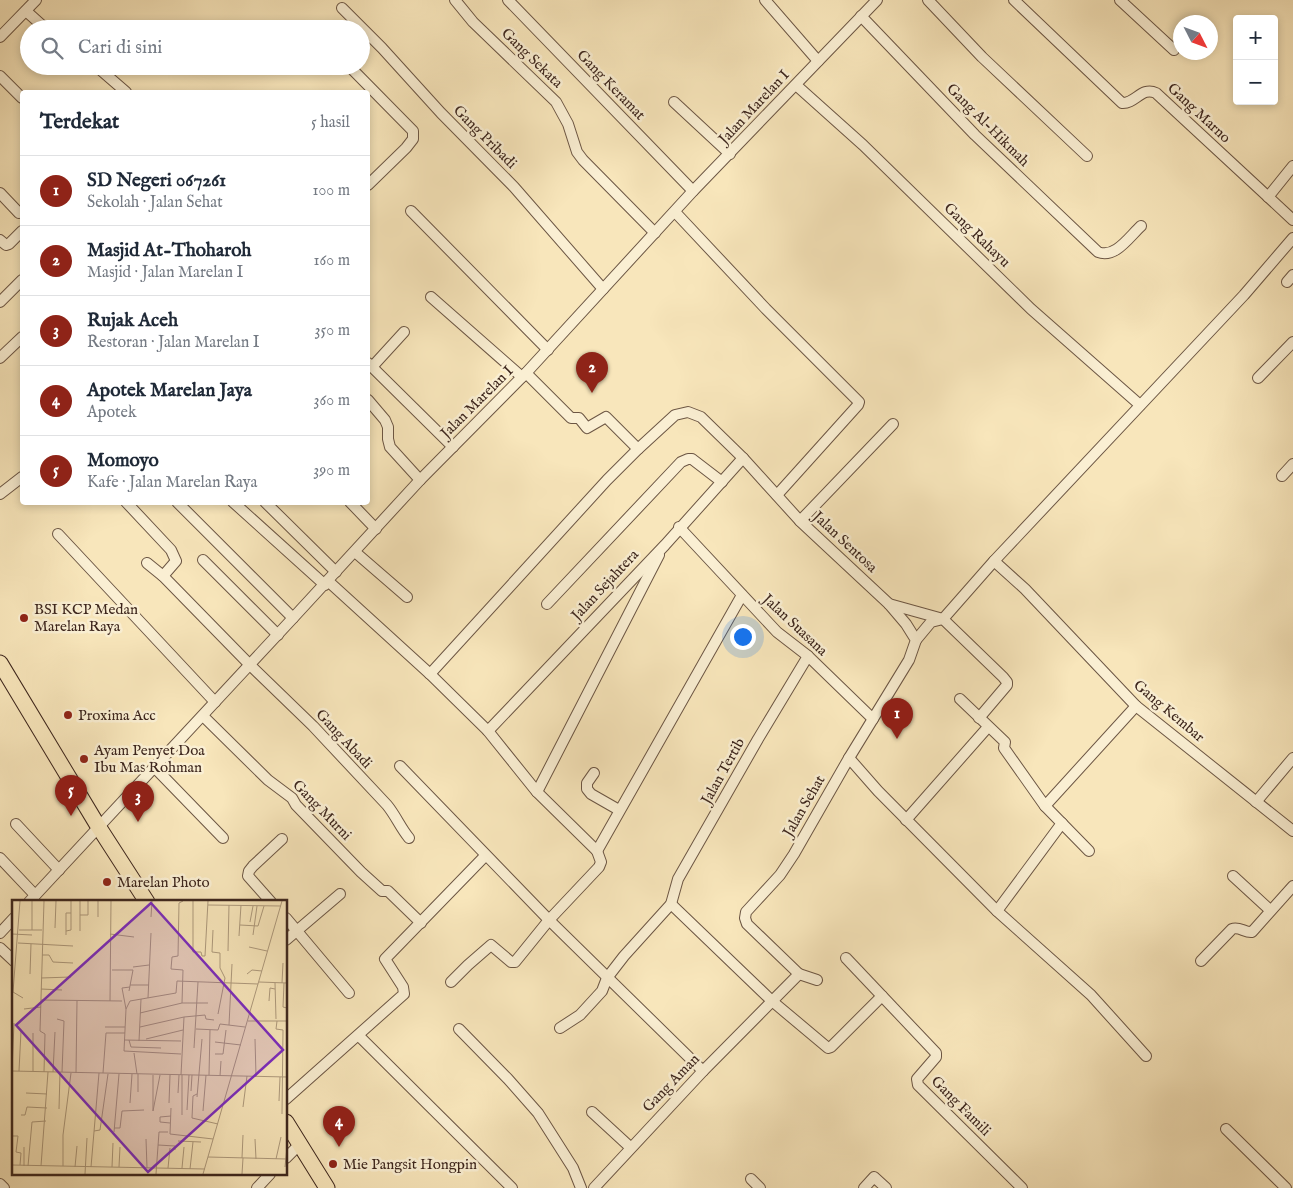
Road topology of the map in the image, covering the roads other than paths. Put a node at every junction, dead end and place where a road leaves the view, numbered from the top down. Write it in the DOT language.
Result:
graph roads {
  1 [pos="36,0"];
  2 [pos="455,0"];
  3 [pos="508,0"];
  4 [pos="765,0"];
  5 [pos="928,0"];
  6 [pos="1014,0"];
  7 [pos="1120,0"];
  8 [pos="870,2"];
  9 [pos="342,8"];
  10 [pos="26,11"];
  11 [pos="861,16"];
  12 [pos="36,20"];
  13 [pos="353,20"];
  14 [pos="0,37"];
  15 [pos="370,38"];
  16 [pos="1173,49"];
  17 [pos="818,61"];
  18 [pos="106,75"];
  19 [pos="358,75"];
  20 [pos="0,76"];
  21 [pos="796,85"];
  22 [pos="124,90"];
  23 [pos="20,96"];
  24 [pos="674,102"];
  25 [pos="730,154"];
  26 [pos="1087,156"];
  27 [pos="1293,166"];
  28 [pos="370,183"];
  29 [pos="693,191"];
  30 [pos="0,193"];
  31 [pos="1268,197"];
  32 [pos="412,211"];
  33 [pos="675,212"];
  34 [pos="19,213"];
  35 [pos="1293,220"];
  36 [pos="1141,226"];
  37 [pos="20,233"];
  38 [pos="655,233"];
  39 [pos="1293,238"];
  40 [pos="0,240"];
  41 [pos="20,282"];
  42 [pos="603,288"];
  43 [pos="431,297"];
  44 [pos="0,302"];
  45 [pos="404,332"];
  46 [pos="20,339"];
  47 [pos="1293,342"];
  48 [pos="548,350"];
  49 [pos="0,358"];
  50 [pos="370,365"];
  51 [pos="524,375"];
  52 [pos="1258,378"];
  53 [pos="370,402"];
  54 [pos="1140,405"];
  55 [pos="893,424"];
  56 [pos="453,447"];
  57 [pos="638,449"];
  58 [pos="743,458"];
  59 [pos="1293,464"];
  60 [pos="1282,476"];
  61 [pos="20,479"];
  62 [pos="420,480"];
  63 [pos="722,482"];
  64 [pos="0,494"];
  65 [pos="777,495"];
  66 [pos="129,505"];
  67 [pos="180,505"];
  68 [pos="237,505"];
  69 [pos="267,505"];
  70 [pos="353,505"];
  71 [pos="800,521"];
  72 [pos="679,527"];
  73 [pos="376,529"];
  74 [pos="58,534"];
  75 [pos="665,545"];
  76 [pos="355,552"];
  77 [pos="203,560"];
  78 [pos="994,561"];
  79 [pos="147,563"];
  80 [pos="336,572"];
  81 [pos="163,576"];
  82 [pos="326,583"];
  83 [pos="742,594"];
  84 [pos="407,597"];
  85 [pos="548,604"];
  86 [pos="889,604"];
  87 [pos="293,618"];
  88 [pos="943,619"];
  89 [pos="278,635"];
  90 [pos="916,640"];
  91 [pos="808,656"];
  92 [pos="0,663"];
  93 [pos="250,665"];
  94 [pos="430,674"];
  95 [pos="960,699"];
  96 [pos="215,702"];
  97 [pos="1136,706"];
  98 [pos="203,716"];
  99 [pos="979,718"];
  100 [pos="873,719"];
  101 [pos="988,727"];
  102 [pos="488,732"];
  103 [pos="849,758"];
  104 [pos="1293,758"];
  105 [pos="400,766"];
  106 [pos="155,768"];
  107 [pos="594,773"];
  108 [pos="537,792"];
  109 [pos="1256,802"];
  110 [pos="1045,806"];
  111 [pos="619,810"];
  112 [pos="906,820"];
  113 [pos="1062,823"];
  114 [pos="16,824"];
  115 [pos="98,826"];
  116 [pos="1293,831"];
  117 [pos="223,838"];
  118 [pos="282,838"];
  119 [pos="409,838"];
  120 [pos="597,851"];
  121 [pos="1089,851"];
  122 [pos="485,856"];
  123 [pos="0,858"];
  124 [pos="59,870"];
  125 [pos="1233,876"];
  126 [pos="1293,886"];
  127 [pos="340,894"];
  128 [pos="32,899"];
  129 [pos="146,900"];
  130 [pos="268,900"];
  131 [pos="671,904"];
  132 [pos="997,910"];
  133 [pos="1270,910"];
  134 [pos="12,920"];
  135 [pos="288,920"];
  136 [pos="549,920"];
  137 [pos="422,923"];
  138 [pos="2,928"];
  139 [pos="297,930"];
  140 [pos="288,938"];
  141 [pos="0,948"];
  142 [pos="846,958"];
  143 [pos="12,960"];
  144 [pos="1201,961"];
  145 [pos="799,974"];
  146 [pos="607,978"];
  147 [pos="817,980"];
  148 [pos="451,982"];
  149 [pos="348,993"];
  150 [pos="882,996"];
  151 [pos="772,1001"];
  152 [pos="560,1028"];
  153 [pos="459,1029"];
  154 [pos="359,1036"];
  155 [pos="1146,1056"];
  156 [pos="702,1071"];
  157 [pos="288,1097"];
  158 [pos="592,1112"];
  159 [pos="288,1125"];
  160 [pos="1226,1129"];
  161 [pos="300,1144"];
  162 [pos="630,1147"];
  163 [pos="288,1156"];
  164 [pos="268,1176"];
  165 [pos="751,1179"];
  166 [pos="0,1184"];
  167 [pos="597,1184"];
  168 [pos="4,1188"];
  169 [pos="257,1188"];
  170 [pos="327,1188"];
  171 [pos="512,1188"];
  172 [pos="581,1188"];
  173 [pos="760,1188"];
  174 [pos="864,1188"];
  175 [pos="886,1188"];
  176 [pos="1021,1188"];
  177 [pos="1286,1188"];
  1 -- 10 [label="street"];
  2 -- 38 [label="street, Gang Sekata"];
  3 -- 29 [label="street, Gang Keramat"];
  4 -- 17 [label="street"];
  5 -- 26 [label="street"];
  6 -- 31 [label="street, Gang Marno"];
  7 -- 16 [label="street"];
  8 -- 11 [label="street, Jalan Marelan I"];
  9 -- 13 [label="street, Gang Pribadi"];
  10 -- 12 [label="street"];
  10 -- 14 [label="street"];
  11 -- 17 [label="street, Jalan Marelan I"];
  11 -- 36 [label="street, Gang Al-Hikmah"];
  15 -- 42 [label="street, Gang Pribadi"];
  17 -- 21 [label="street, Jalan Marelan I"];
  18 -- 22 [label="street"];
  19 -- 28 [label="street"];
  20 -- 23 [label="street"];
  21 -- 25 [label="street, Jalan Marelan I"];
  21 -- 54 [label="street, Gang Rahayu"];
  24 -- 25 [label="street"];
  25 -- 29 [label="street, Jalan Marelan I"];
  27 -- 31 [label="street"];
  29 -- 33 [label="street, Jalan Marelan I"];
  30 -- 34 [label="street"];
  31 -- 35 [label="street, Gang Marno"];
  32 -- 48 [label="street"];
  33 -- 38 [label="street, Jalan Marelan I"];
  33 -- 65 [label="street"];
  37 -- 40 [label="street"];
  38 -- 42 [label="street, Jalan Marelan I"];
  39 -- 54 [label="street"];
  41 -- 44 [label="street"];
  42 -- 48 [label="street, Jalan Marelan I"];
  43 -- 51 [label="street"];
  45 -- 50 [label="street"];
  46 -- 49 [label="street"];
  47 -- 52 [label="street"];
  48 -- 51 [label="street, Jalan Marelan I"];
  50 -- 56 [label="street"];
  51 -- 56 [label="street, Jalan Marelan I"];
  51 -- 57 [label="street"];
  53 -- 62 [label="street"];
  54 -- 78 [label="street"];
  55 -- 71 [label="street"];
  56 -- 62 [label="street, Jalan Marelan I"];
  57 -- 58 [label="street, Jalan Sentosa"];
  57 -- 94 [label="street"];
  58 -- 63 [label="street, Jalan Sejahtera"];
  58 -- 65 [label="street, Jalan Sentosa"];
  59 -- 60 [label="street"];
  61 -- 64 [label="street"];
  62 -- 73 [label="street, Jalan Marelan I"];
  63 -- 72 [label="street, Jalan Sejahtera"];
  63 -- 85 [label="street"];
  65 -- 71 [label="street, Jalan Sentosa"];
  66 -- 81 [label="street"];
  67 -- 87 [label="street"];
  68 -- 82 [label="street"];
  69 -- 80 [label="street"];
  70 -- 73 [label="street"];
  71 -- 86 [label="street, Jalan Sentosa"];
  72 -- 75 [label="street, Jalan Sejahtera"];
  72 -- 83 [label="street, Jalan Suasana"];
  73 -- 76 [label="street, Jalan Marelan I"];
  74 -- 96 [label="street"];
  75 -- 102 [label="street, Jalan Sejahtera"];
  75 -- 108 [label="street"];
  76 -- 80 [label="street, Jalan Marelan I"];
  76 -- 84 [label="street"];
  77 -- 89 [label="street"];
  78 -- 88 [label="street"];
  78 -- 97 [label="street, Gang Kembar"];
  79 -- 81 [label="street, Gang Abadi"];
  80 -- 82 [label="street, Jalan Marelan I"];
  81 -- 93 [label="street, Gang Abadi"];
  82 -- 87 [label="street, Jalan Marelan I"];
  82 -- 94 [label="street"];
  83 -- 91 [label="street, Jalan Suasana"];
  83 -- 111 [label="street"];
  86 -- 88 [label="street, Jalan Sentosa"];
  86 -- 90 [label="street"];
  87 -- 89 [label="street, Jalan Marelan I"];
  88 -- 90 [label="street"];
  88 -- 99 [label="street"];
  89 -- 93 [label="street, Jalan Marelan I"];
  90 -- 100 [label="street, Jalan Sehat"];
  91 -- 100 [label="street, Jalan Suasana"];
  91 -- 131 [label="street, Jalan Tertib"];
  92 -- 115 [label="main road"];
  93 -- 96 [label="street, Jalan Marelan I"];
  93 -- 119 [label="street, Gang Abadi"];
  94 -- 102 [label="street"];
  95 -- 99 [label="street"];
  96 -- 98 [label="street, Jalan Marelan I"];
  97 -- 109 [label="street, Gang Kembar"];
  97 -- 110 [label="street"];
  98 -- 106 [label="street, Jalan Marelan I"];
  98 -- 137 [label="street, Gang Murni"];
  99 -- 101 [label="street"];
  100 -- 103 [label="street, Jalan Sehat"];
  101 -- 110 [label="street"];
  101 -- 112 [label="street"];
  102 -- 108 [label="street"];
  103 -- 112 [label="street"];
  103 -- 145 [label="street, Jalan Sehat"];
  104 -- 109 [label="street"];
  105 -- 122 [label="street"];
  106 -- 115 [label="street, Jalan Marelan I"];
  106 -- 117 [label="street"];
  107 -- 111 [label="street"];
  108 -- 120 [label="street"];
  109 -- 116 [label="street, Gang Kembar"];
  110 -- 113 [label="street"];
  111 -- 120 [label="street"];
  112 -- 132 [label="street"];
  113 -- 121 [label="street"];
  113 -- 132 [label="street"];
  114 -- 124 [label="street"];
  115 -- 124 [label="street, Jalan Marelan I"];
  115 -- 129 [label="main road"];
  118 -- 130 [label="street"];
  120 -- 136 [label="street"];
  122 -- 136 [label="street"];
  122 -- 137 [label="street"];
  123 -- 128 [label="street"];
  124 -- 128 [label="street, Jalan Marelan I"];
  125 -- 133 [label="street"];
  126 -- 133 [label="street"];
  127 -- 139 [label="street"];
  131 -- 146 [label="street"];
  131 -- 151 [label="street"];
  132 -- 155 [label="street"];
  133 -- 144 [label="street"];
  134 -- 138 [label="street"];
  135 -- 139 [label="street"];
  136 -- 146 [label="street"];
  136 -- 148 [label="street"];
  137 -- 154 [label="street"];
  139 -- 140 [label="street"];
  139 -- 149 [label="street"];
  141 -- 143 [label="street"];
  142 -- 150 [label="street"];
  145 -- 147 [label="street"];
  145 -- 151 [label="street"];
  146 -- 152 [label="street"];
  146 -- 156 [label="street"];
  150 -- 151 [label="street"];
  150 -- 176 [label="street, Gang Famili"];
  151 -- 156 [label="street, Gang Aman"];
  153 -- 172 [label="street"];
  154 -- 157 [label="street"];
  154 -- 171 [label="street"];
  156 -- 162 [label="street, Gang Aman"];
  158 -- 162 [label="street"];
  159 -- 161 [label="main road"];
  160 -- 177 [label="street"];
  161 -- 163 [label="street"];
  161 -- 170 [label="main road"];
  162 -- 167 [label="street, Gang Aman"];
  164 -- 169 [label="street"];
  165 -- 173 [label="street"];
  166 -- 168 [label="street"];
  174 -- 175 [label="street"];
}
